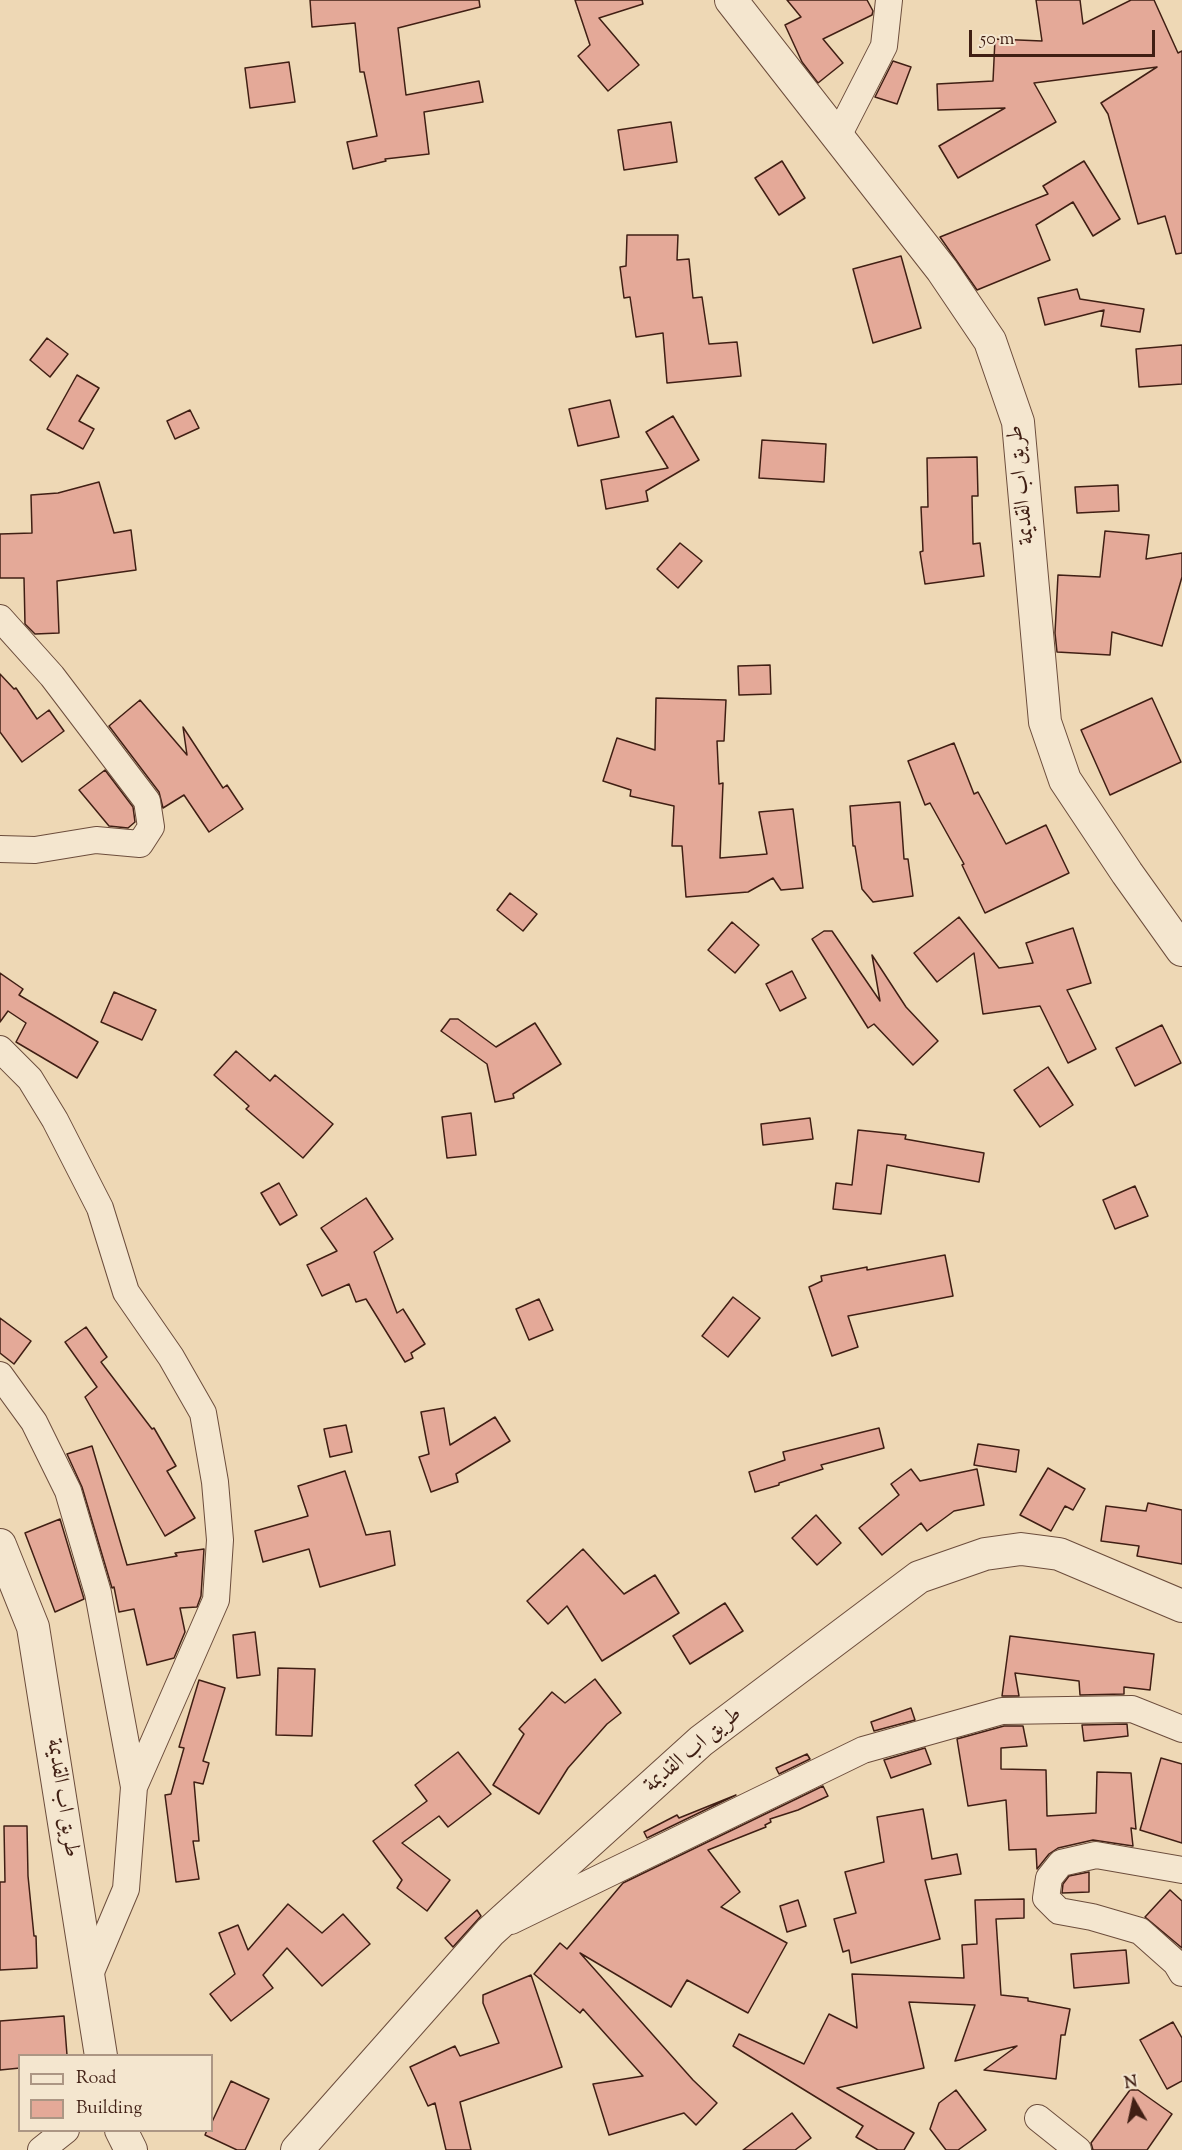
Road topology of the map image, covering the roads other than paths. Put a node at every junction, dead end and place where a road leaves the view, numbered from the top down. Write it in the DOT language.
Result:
graph roads {
  1 [pos="731,0"];
  2 [pos="889,0"];
  3 [pos="838,136"];
  4 [pos="0,618"];
  5 [pos="0,849"];
  6 [pos="1182,950"];
  7 [pos="0,1049"];
  8 [pos="0,1375"];
  9 [pos="0,1545"];
  10 [pos="1182,1606"];
  11 [pos="1182,1729"];
  12 [pos="134,1787"];
  13 [pos="1182,1870"];
  14 [pos="490,1932"];
  15 [pos="1182,1973"];
  16 [pos="88,1978"];
  17 [pos="100,2054"];
  18 [pos="1038,2118"];
  19 [pos="64,2132"];
  20 [pos="121,2132"];
  21 [pos="41,2150"];
  22 [pos="130,2150"];
  23 [pos="297,2150"];
  24 [pos="1078,2150"];
  1 -- 3 [label="street, طريق اب القديمة"];
  2 -- 3 [label="street"];
  3 -- 6 [label="street, طريق اب القديمة"];
  4 -- 5 [label="street"];
  7 -- 12 [label="street"];
  8 -- 12 [label="street"];
  9 -- 16 [label="street, طريق اب القديمة"];
  10 -- 14 [label="street, طريق اب القديمة"];
  11 -- 14 [label="street"];
  12 -- 16 [label="street"];
  13 -- 15 [label="street"];
  14 -- 23 [label="street, طريق اب القديمة"];
  16 -- 17 [label="street, طريق اب القديمة"];
  18 -- 24 [label="street"];
  19 -- 21 [label="street"];
  20 -- 22 [label="street"];
}
